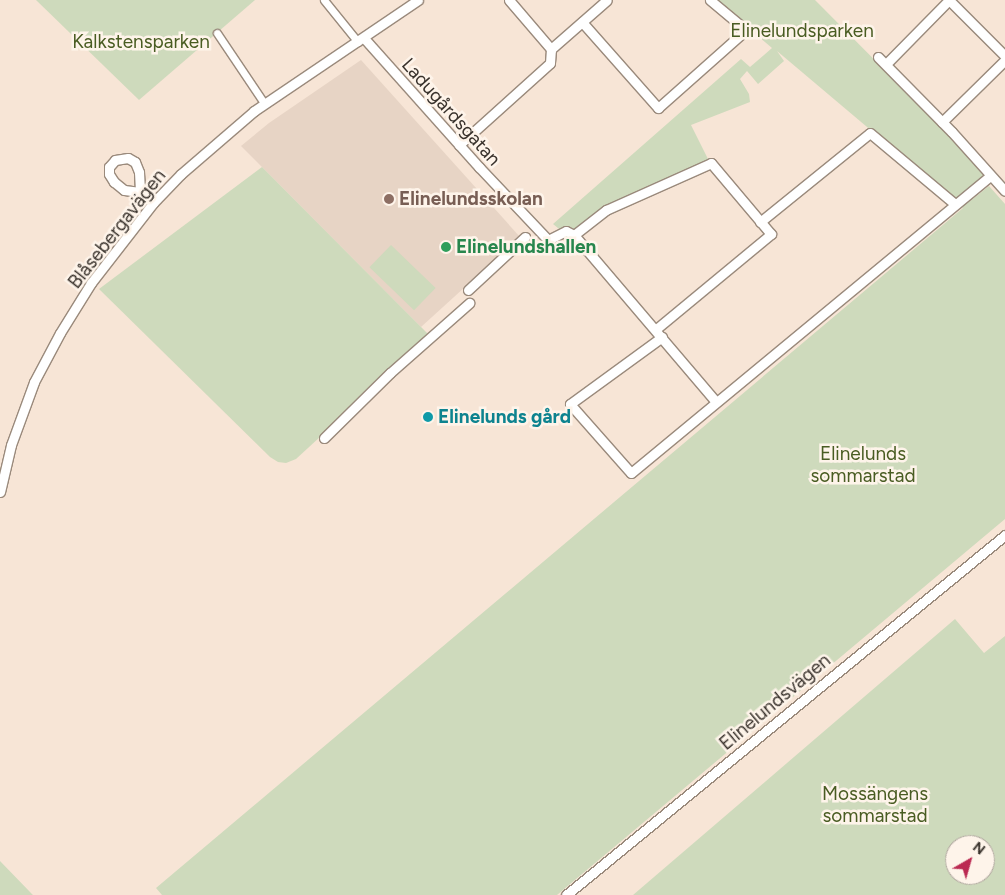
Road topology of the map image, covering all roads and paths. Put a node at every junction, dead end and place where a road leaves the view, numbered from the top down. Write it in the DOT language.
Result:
graph roads {
  1 [pos="324,0"];
  2 [pos="418,0"];
  3 [pos="509,0"];
  4 [pos="607,0"];
  5 [pos="710,0"];
  6 [pos="949,0"];
  7 [pos="582,22"];
  8 [pos="217,33"];
  9 [pos="361,40"];
  10 [pos="551,49"];
  11 [pos="878,57"];
  12 [pos="1005,58"];
  13 [pos="886,64"];
  14 [pos="264,103"];
  15 [pos="942,122"];
  16 [pos="459,145"];
  17 [pos="990,176"];
  18 [pos="1005,191"];
  19 [pos="140,192"];
  20 [pos="153,203"];
  21 [pos="955,204"];
  22 [pos="760,222"];
  23 [pos="574,235"];
  24 [pos="525,238"];
  25 [pos="468,290"];
  26 [pos="469,303"];
  27 [pos="656,329"];
  28 [pos="662,337"];
  29 [pos="716,402"];
  30 [pos="324,438"];
  31 [pos="0,492"];
  32 [pos="1005,535"];
  33 [pos="566,895"];
  1 -- 9 [label="street"];
  2 -- 9 [label="street, Blåsebergavägen"];
  3 -- 10 [label="street"];
  4 -- 7 [label="street"];
  5 -- 7 [label="street"];
  6 -- 12 [label="street"];
  6 -- 13 [label="street"];
  7 -- 10 [label="street"];
  8 -- 14 [label="street"];
  9 -- 14 [label="street, Blåsebergavägen"];
  9 -- 16 [label="street, Ladugårdsgatan"];
  10 -- 16 [label="street"];
  11 -- 13 [label="street"];
  12 -- 15 [label="street"];
  13 -- 15 [label="street"];
  14 -- 20 [label="street, Blåsebergavägen"];
  15 -- 17 [label="street"];
  16 -- 23 [label="street, Ladugårdsgatan"];
  17 -- 18 [label="street"];
  17 -- 21 [label="street"];
  19 -- 20 [label="street"];
  20 -- 31 [label="street, Blåsebergavägen"];
  21 -- 22 [label="street"];
  21 -- 29 [label="street"];
  22 -- 23 [label="street"];
  22 -- 27 [label="street"];
  23 -- 27 [label="street"];
  24 -- 25 [label="street"];
  26 -- 30 [label="street"];
  27 -- 28 [label="street"];
  28 -- 29 [label="street"];
  28 -- 29 [label="street"];
  32 -- 33 [label="street, Elinelundsvägen"];
}
